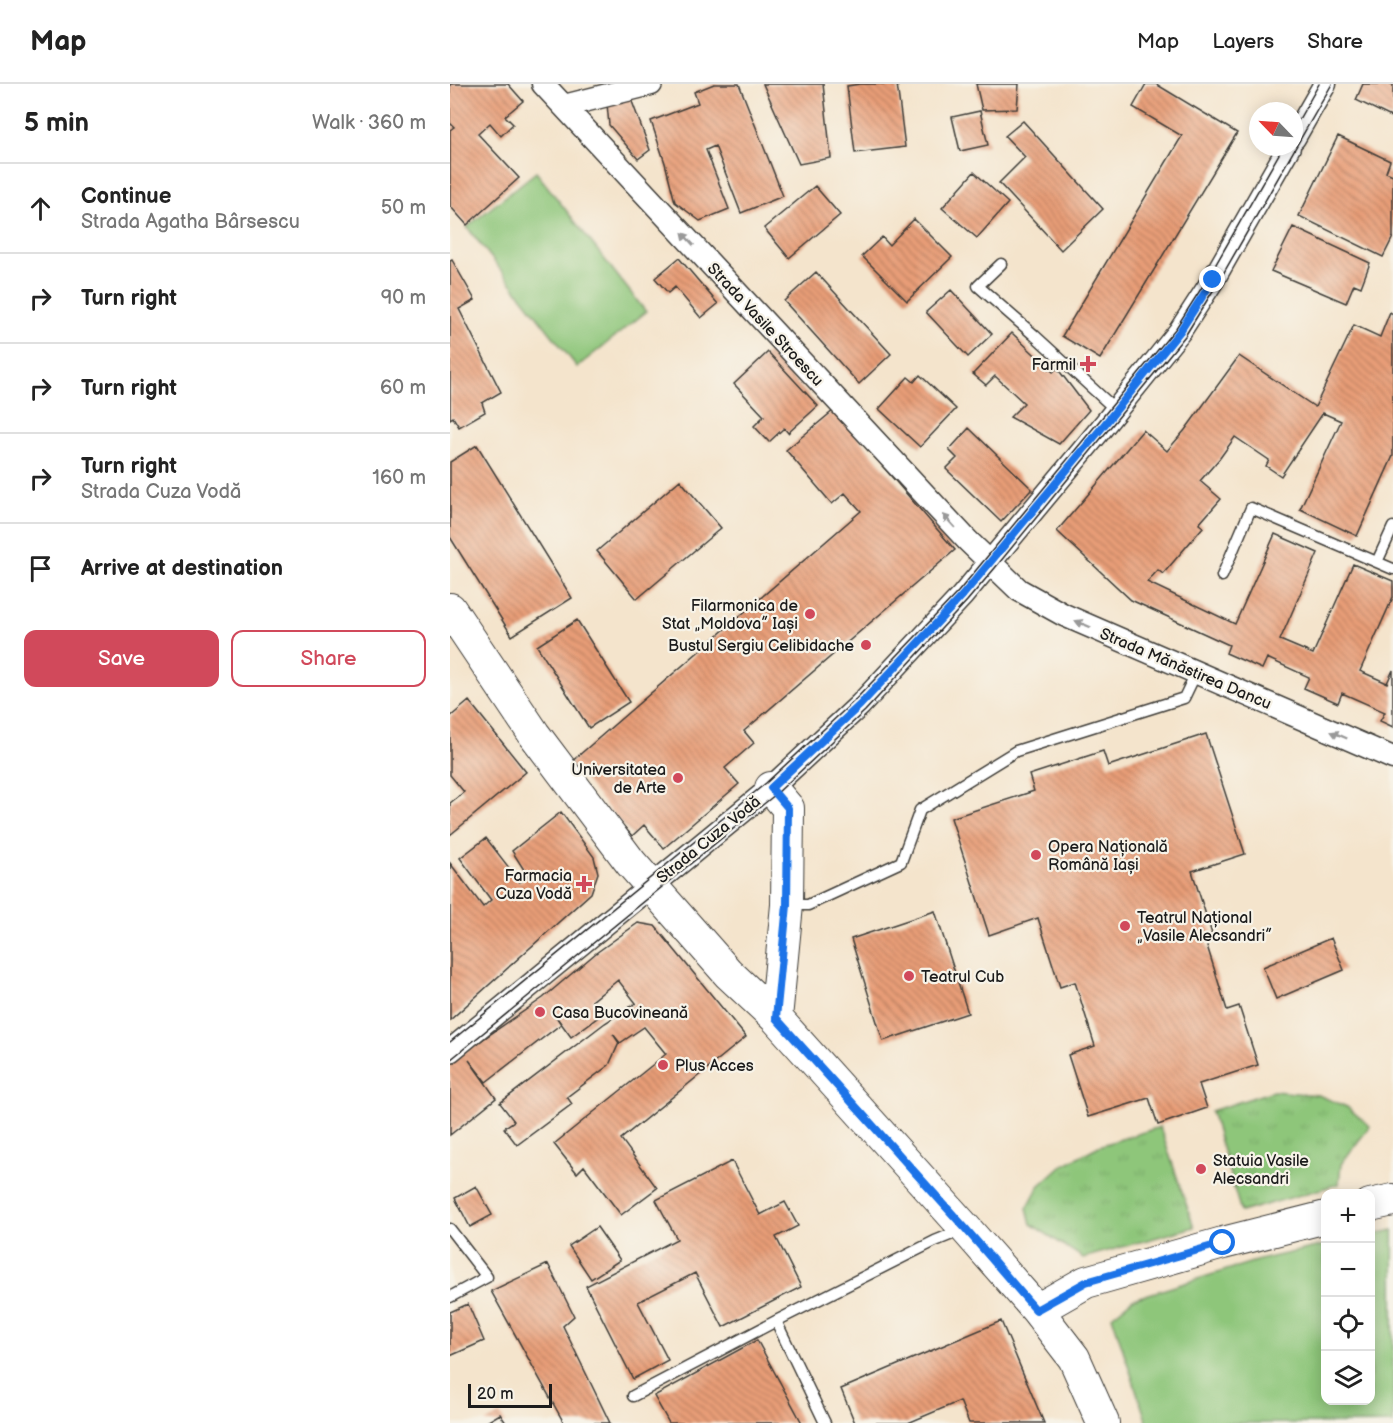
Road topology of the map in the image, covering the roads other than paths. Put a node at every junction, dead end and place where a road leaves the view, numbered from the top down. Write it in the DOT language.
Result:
graph roads {
  1 [pos="543,84"];
  2 [pos="651,84"];
  3 [pos="1325,84"];
  4 [pos="564,106"];
  5 [pos="1303,122"];
  6 [pos="1284,156"];
  7 [pos="1001,264"];
  8 [pos="1116,410"];
  9 [pos="1393,526"];
  10 [pos="1377,562"];
  11 [pos="990,563"];
  12 [pos="1393,569"];
  13 [pos="1222,576"];
  14 [pos="450,609"];
  15 [pos="1196,672"];
  16 [pos="1393,758"];
  17 [pos="771,788"];
  18 [pos="651,885"];
  19 [pos="787,905"];
  20 [pos="776,1018"];
  21 [pos="450,1051"];
  22 [pos="1393,1200"];
  23 [pos="1375,1204"];
  24 [pos="1321,1218"];
  25 [pos="965,1228"];
  26 [pos="450,1229"];
  27 [pos="450,1297"];
  28 [pos="1036,1310"];
  29 [pos="776,1321"];
  30 [pos="633,1396"];
  31 [pos="825,1423"];
  32 [pos="1103,1423"];
  1 -- 4 [label="street, Strada Vasile Stroescu"];
  2 -- 4 [label="street"];
  3 -- 5 [label="street"];
  11 -- 4 [label="street, Strada Vasile Stroescu, one-way"];
  6 -- 8 [label="street, Strada Cuza Vodă"];
  7 -- 8 [label="lane"];
  8 -- 11 [label="street, Strada Cuza Vodă"];
  9 -- 10 [label="lane"];
  10 -- 12 [label="lane"];
  10 -- 13 [label="lane"];
  15 -- 11 [label="street, Strada Mănăstirea Dancu, one-way"];
  11 -- 17 [label="street, Strada Cuza Vodă"];
  14 -- 18 [label="street"];
  16 -- 15 [label="street, Strada Mănăstirea Dancu, one-way"];
  15 -- 19 [label="lane"];
  17 -- 18 [label="street, Strada Cuza Vodă"];
  17 -- 19 [label="street"];
  18 -- 20 [label="street"];
  18 -- 21 [label="street, Strada Cuza Vodă"];
  19 -- 20 [label="street"];
  20 -- 25 [label="street"];
  22 -- 23 [label="street"];
  24 -- 28 [label="street"];
  25 -- 28 [label="street"];
  25 -- 29 [label="lane"];
  26 -- 27 [label="lane"];
  28 -- 32 [label="street"];
  29 -- 30 [label="lane"];
  29 -- 31 [label="lane"];
}
